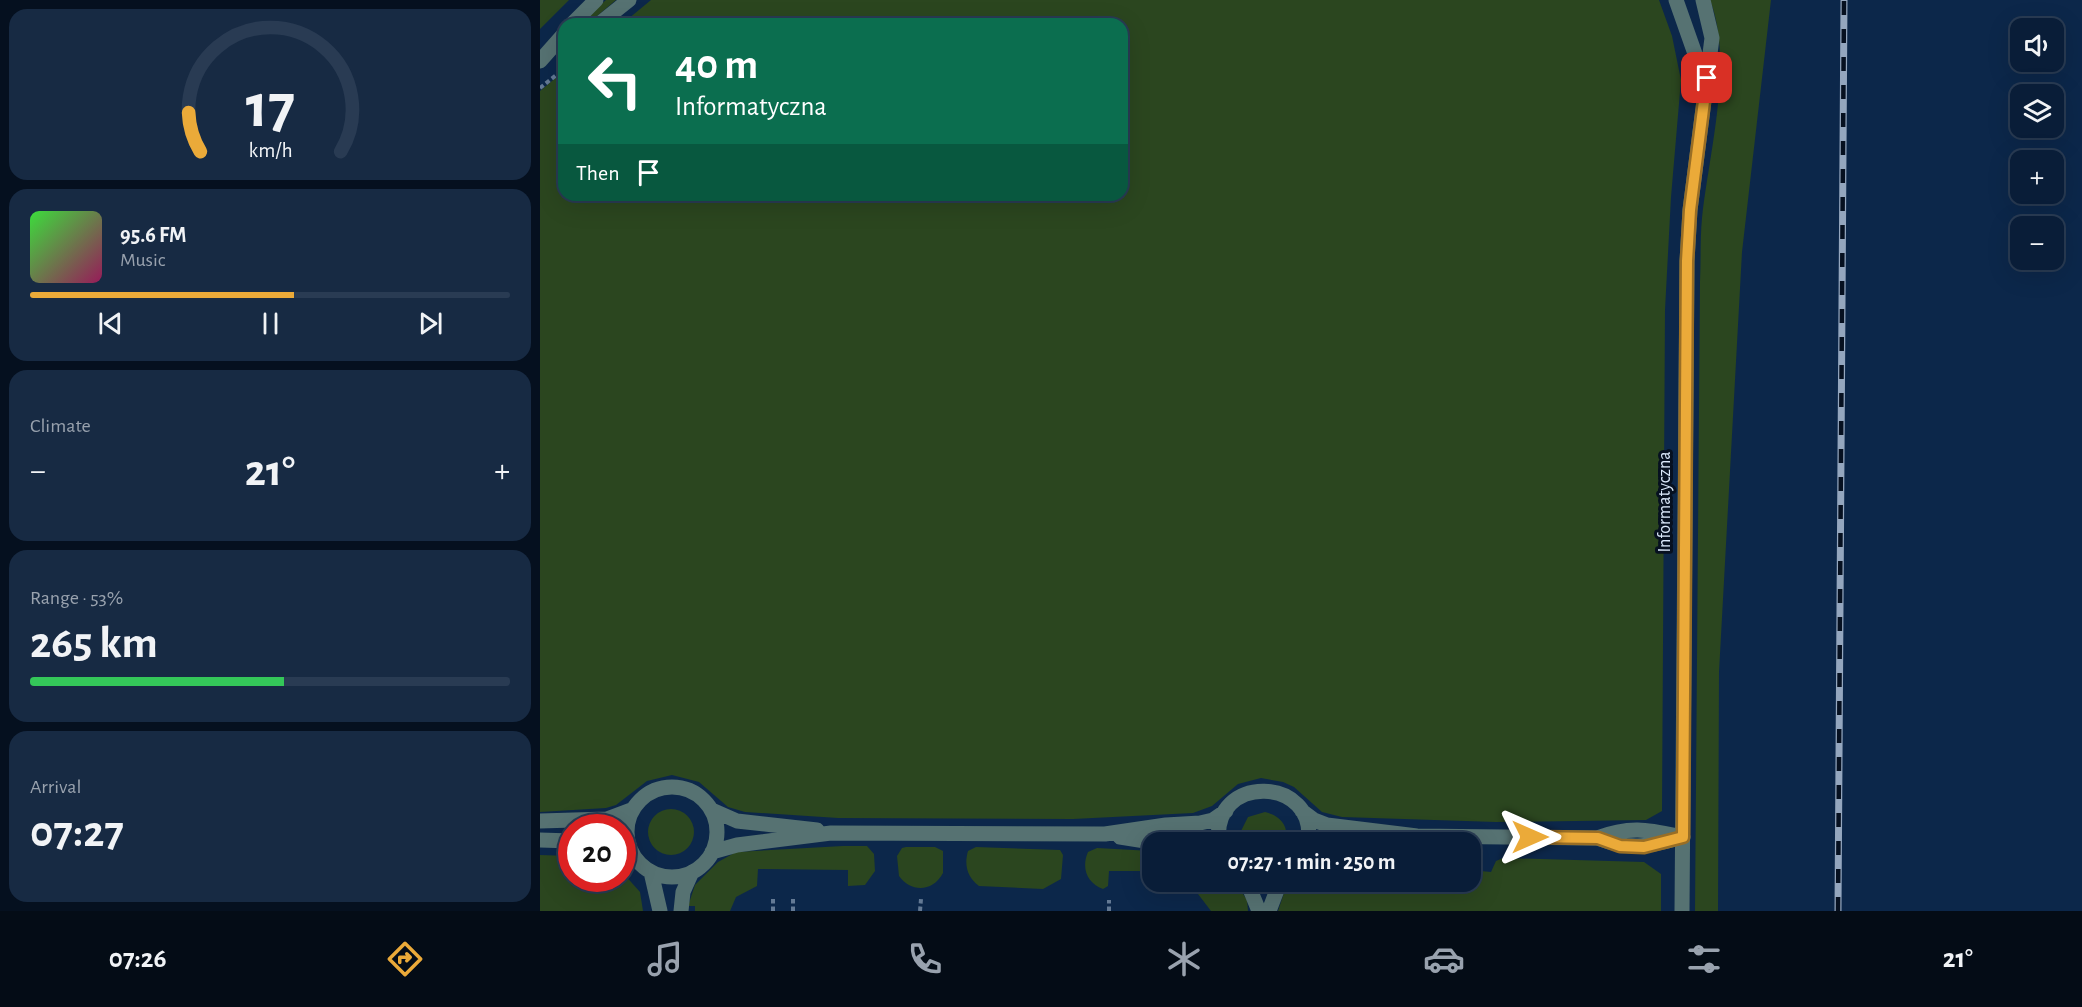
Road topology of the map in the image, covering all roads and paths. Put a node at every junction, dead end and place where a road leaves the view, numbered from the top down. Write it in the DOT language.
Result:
graph roads {
  1 [pos="596,0"];
  2 [pos="628,0"];
  3 [pos="1676,0"];
  4 [pos="1703,0"];
  5 [pos="578,18"];
  6 [pos="606,18"];
  7 [pos="558,41"];
  8 [pos="558,49"];
  9 [pos="544,58"];
  10 [pos="1704,94"];
  11 [pos="631,810"];
  12 [pos="712,810"];
  13 [pos="1226,811"];
  14 [pos="1302,811"];
  15 [pos="630,814"];
  16 [pos="540,821"];
  17 [pos="1220,832"];
  18 [pos="1307,832"];
  19 [pos="1385,832"];
  20 [pos="831,833"];
  21 [pos="1105,834"];
  22 [pos="1481,837"];
  23 [pos="1683,837"];
  24 [pos="540,840"];
  25 [pos="1142,840"];
  26 [pos="558,841"];
  27 [pos="712,852"];
  28 [pos="636,860"];
  29 [pos="651,872"];
  30 [pos="692,872"];
  31 [pos="1251,892"];
  32 [pos="1276,892"];
  33 [pos="773,898"];
  34 [pos="793,898"];
  35 [pos="921,899"];
  36 [pos="1109,900"];
  37 [pos="660,911"];
  38 [pos="681,911"];
  39 [pos="773,911"];
  40 [pos="793,911"];
  41 [pos="920,911"];
  42 [pos="1109,911"];
  43 [pos="1259,911"];
  44 [pos="1269,911"];
  45 [pos="1682,911"];
  1 -- 5 [label="street"];
  2 -- 6 [label="street"];
  3 -- 10 [label="street, Informatyczna"];
  4 -- 10 [label="street, Informatyczna"];
  7 -- 9 [label="street"];
  8 -- 9 [label="street"];
  10 -- 23 [label="street, Informatyczna"];
  11 -- 12 [label="street"];
  11 -- 15 [label="street"];
  11 -- 16 [label="street"];
  12 -- 20 [label="street"];
  12 -- 27 [label="street"];
  13 -- 14 [label="street"];
  13 -- 17 [label="street"];
  13 -- 21 [label="street"];
  14 -- 18 [label="street"];
  14 -- 19 [label="street"];
  20 -- 21 [label="street"];
  20 -- 27 [label="street"];
  21 -- 25 [label="street"];
  22 -- 23 [label="street"];
  23 -- 45 [label="street, Informatyczna"];
  24 -- 26 [label="street"];
  27 -- 30 [label="street"];
  28 -- 29 [label="street"];
  29 -- 30 [label="street"];
  29 -- 37 [label="street"];
  30 -- 38 [label="street"];
  31 -- 43 [label="street"];
  32 -- 44 [label="street"];
  33 -- 39 [label="path"];
  34 -- 40 [label="path"];
  35 -- 41 [label="path"];
  36 -- 42 [label="path"];
}
